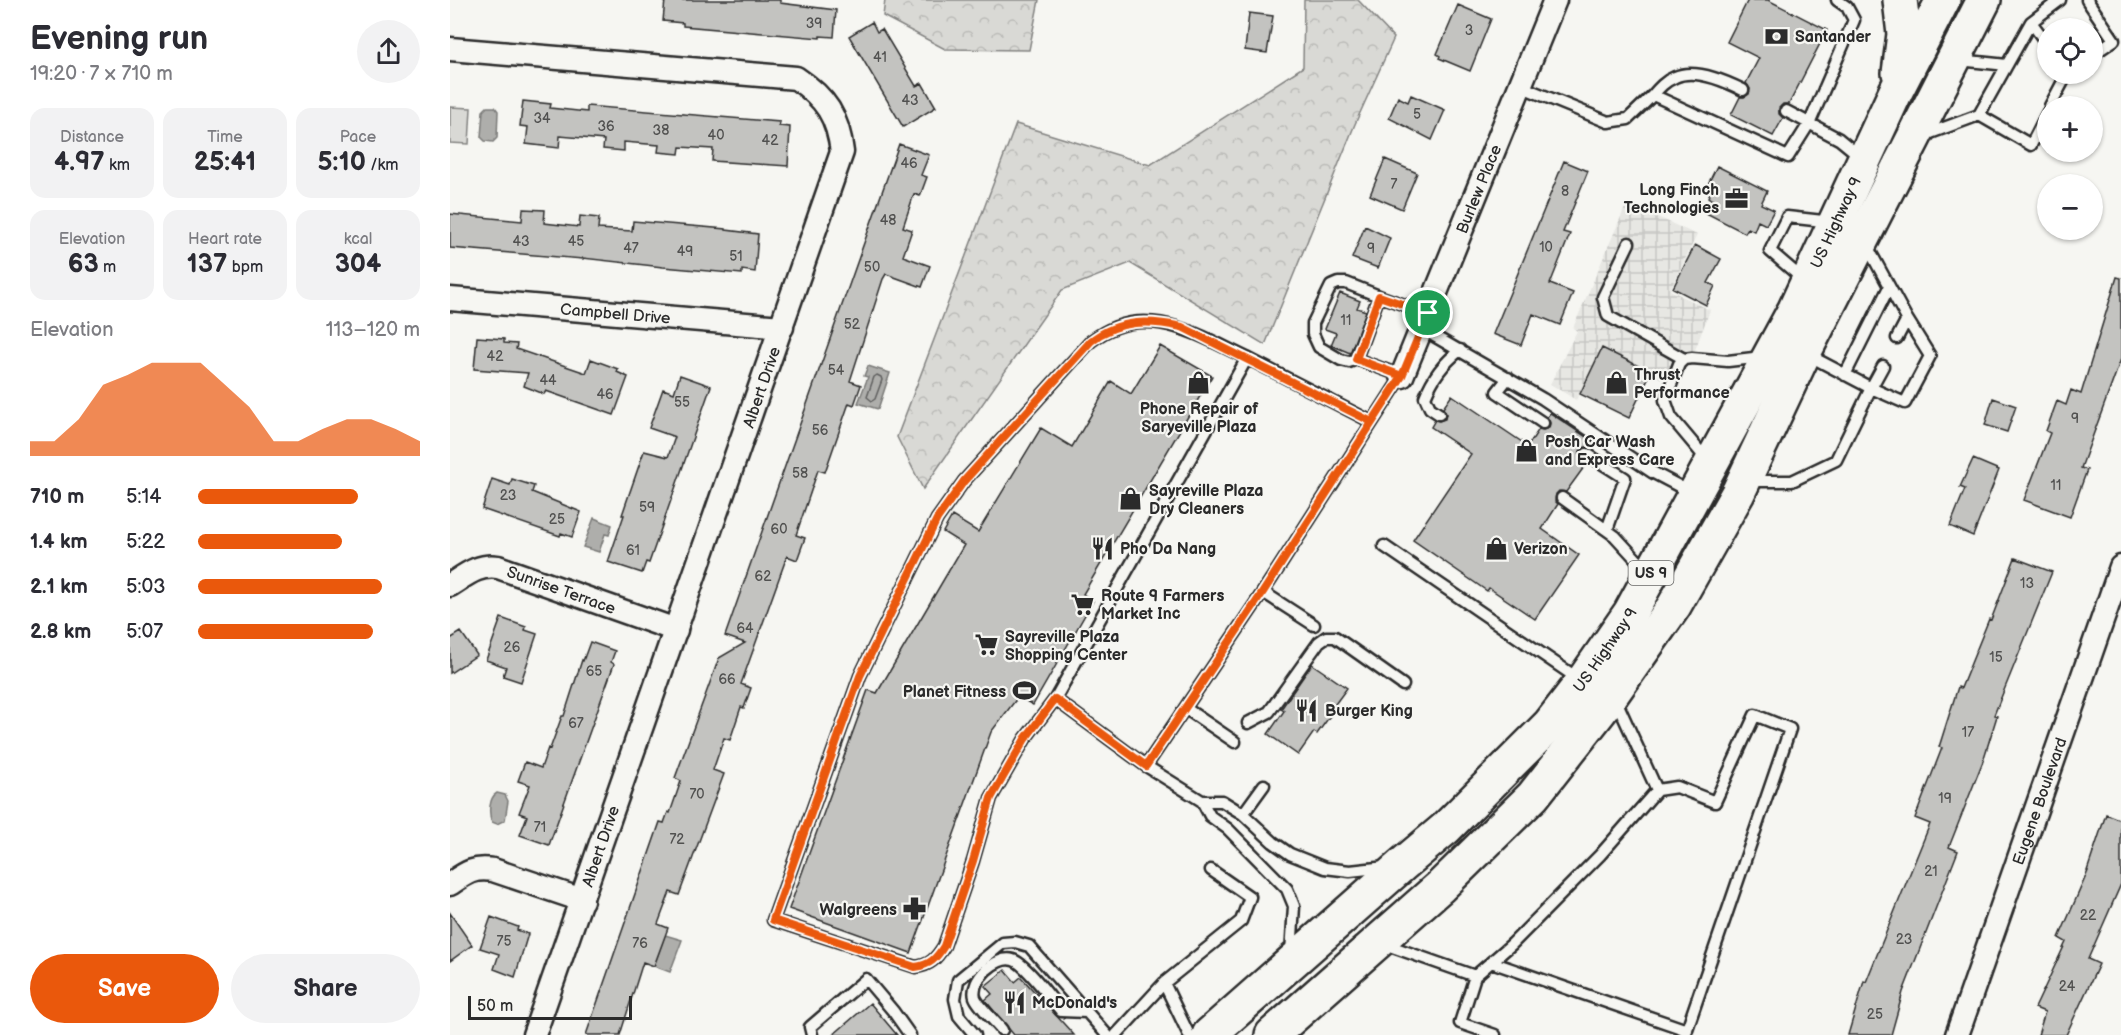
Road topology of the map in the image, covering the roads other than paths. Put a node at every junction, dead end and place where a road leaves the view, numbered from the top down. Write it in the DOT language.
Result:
graph roads {
  1 [pos="1555,0"];
  2 [pos="1837,0"];
  3 [pos="1900,0"];
  4 [pos="1943,0"];
  5 [pos="2002,0"];
  6 [pos="2060,0"];
  7 [pos="2087,0"];
  8 [pos="1979,9"];
  9 [pos="2099,18"];
  10 [pos="2031,22"];
  11 [pos="2103,24"];
  12 [pos="2037,30"];
  13 [pos="2103,48"];
  14 [pos="450,49"];
  15 [pos="1953,60"];
  16 [pos="2007,65"];
  17 [pos="1520,86"];
  18 [pos="1743,90"];
  19 [pos="1896,91"];
  20 [pos="1653,95"];
  21 [pos="1786,111"];
  22 [pos="1979,115"];
  23 [pos="1810,122"];
  24 [pos="2037,133"];
  25 [pos="1912,140"];
  26 [pos="1864,159"];
  27 [pos="1849,230"];
  28 [pos="1629,243"];
  29 [pos="1807,283"];
  30 [pos="1889,287"];
  31 [pos="1379,296"];
  32 [pos="450,299"];
  33 [pos="1907,320"];
  34 [pos="1425,321"];
  35 [pos="782,327"];
  36 [pos="1897,339"];
  37 [pos="1460,350"];
  38 [pos="1804,353"];
  39 [pos="1768,356"];
  40 [pos="1247,358"];
  41 [pos="1356,359"];
  42 [pos="1684,359"];
  43 [pos="1883,366"];
  44 [pos="1845,375"];
  45 [pos="1402,376"];
  46 [pos="1508,378"];
  47 [pos="1871,388"];
  48 [pos="1439,414"];
  49 [pos="1372,422"];
  50 [pos="1543,423"];
  51 [pos="1587,454"];
  52 [pos="1710,464"];
  53 [pos="1743,481"];
  54 [pos="1695,494"];
  55 [pos="1562,498"];
  56 [pos="1607,530"];
  57 [pos="1384,546"];
  58 [pos="2121,567"];
  59 [pos="1651,575"];
  60 [pos="450,585"];
  61 [pos="1263,592"];
  62 [pos="2117,594"];
  63 [pos="1314,625"];
  64 [pos="676,630"];
  65 [pos="1583,681"];
  66 [pos="1403,684"];
  67 [pos="1613,693"];
  68 [pos="1055,699"];
  69 [pos="1185,708"];
  70 [pos="1248,723"];
  71 [pos="1235,742"];
  72 [pos="1146,766"];
  73 [pos="1264,785"];
  74 [pos="1657,790"];
  75 [pos="1202,801"];
  76 [pos="1243,814"];
  77 [pos="1402,865"];
  78 [pos="1211,870"];
  79 [pos="450,884"];
  80 [pos="582,900"];
  81 [pos="1378,942"];
  82 [pos="1491,962"];
  83 [pos="1291,964"];
  84 [pos="1475,976"];
  85 [pos="1164,983"];
  86 [pos="1087,1012"];
  87 [pos="1002,1030"];
  88 [pos="1686,1032"];
  89 [pos="534,1035"];
  90 [pos="812,1035"];
  91 [pos="910,1035"];
  92 [pos="975,1035"];
  93 [pos="1107,1035"];
  94 [pos="1116,1035"];
  95 [pos="1189,1035"];
  96 [pos="1209,1035"];
  97 [pos="1272,1035"];
  98 [pos="1495,1035"];
  99 [pos="1957,1035"];
  1 -- 17 [label="street, Burlew Place"];
  2 -- 23 [label="lane"];
  3 -- 19 [label="highway"];
  4 -- 19 [label="highway, US Highway 9 / US 9"];
  5 -- 8 [label="highway"];
  6 -- 10 [label="lane"];
  7 -- 9 [label="lane"];
  8 -- 15 [label="highway, US Highway 9 / US 9"];
  10 -- 12 [label="lane"];
  10 -- 16 [label="lane"];
  11 -- 13 [label="lane"];
  14 -- 35 [label="street, Albert Drive"];
  15 -- 16 [label="lane"];
  15 -- 25 [label="highway, US Highway 9 / US 9"];
  16 -- 22 [label="lane"];
  17 -- 20 [label="lane"];
  17 -- 34 [label="street, Burlew Place"];
  18 -- 20 [label="lane"];
  19 -- 26 [label="highway, US Highway 9 / US 9"];
  20 -- 23 [label="lane"];
  21 -- 23 [label="lane"];
  22 -- 24 [label="lane"];
  22 -- 25 [label="lane"];
  23 -- 26 [label="lane"];
  25 -- 27 [label="highway, US Highway 9 / US 9"];
  26 -- 27 [label="highway, US Highway 9 / US 9"];
  27 -- 29 [label="highway, US Highway 9 / US 9"];
  27 -- 29 [label="lane"];
  27 -- 30 [label="lane"];
  27 -- 38 [label="highway, US Highway 9 / US 9"];
  28 -- 42 [label="lane"];
  29 -- 39 [label="highway, US Highway 9 / US 9"];
  30 -- 33 [label="lane"];
  30 -- 44 [label="lane"];
  31 -- 34 [label="lane"];
  31 -- 41 [label="lane"];
  31 -- 41 [label="lane"];
  32 -- 35 [label="street, Campbell Drive"];
  33 -- 36 [label="lane"];
  33 -- 47 [label="lane"];
  34 -- 37 [label="lane"];
  34 -- 45 [label="street, Burlew Place"];
  35 -- 64 [label="street, Albert Drive"];
  37 -- 46 [label="lane"];
  37 -- 48 [label="lane"];
  38 -- 44 [label="lane"];
  38 -- 53 [label="highway, US Highway 9 / US 9"];
  39 -- 42 [label="lane"];
  39 -- 52 [label="highway, US Highway 9 / US 9"];
  40 -- 49 [label="lane"];
  40 -- 68 [label="lane"];
  40 -- 68 [label="lane"];
  41 -- 45 [label="lane"];
  42 -- 52 [label="lane"];
  43 -- 47 [label="lane"];
  44 -- 47 [label="lane"];
  45 -- 49 [label="lane"];
  46 -- 50 [label="lane"];
  46 -- 54 [label="lane"];
  47 -- 53 [label="lane"];
  49 -- 61 [label="lane"];
  51 -- 56 [label="lane"];
  52 -- 54 [label="highway, US Highway 9 / US 9"];
  53 -- 67 [label="highway, US Highway 9 / US 9"];
  54 -- 59 [label="highway, US Highway 9 / US 9"];
  55 -- 56 [label="lane"];
  56 -- 59 [label="lane"];
  57 -- 65 [label="lane"];
  58 -- 62 [label="street, Eugene Boulevard"];
  59 -- 65 [label="highway, US Highway 9 / US 9"];
  60 -- 64 [label="street, Sunrise Terrace"];
  61 -- 63 [label="lane"];
  61 -- 69 [label="lane"];
  62 -- 99 [label="street, Eugene Boulevard"];
  64 -- 80 [label="street, Albert Drive"];
  65 -- 77 [label="highway, US Highway 9 / US 9"];
  66 -- 70 [label="lane"];
  67 -- 74 [label="lane"];
  67 -- 81 [label="highway, US Highway 9 / US 9"];
  68 -- 72 [label="lane"];
  69 -- 71 [label="lane"];
  69 -- 72 [label="lane"];
  72 -- 75 [label="lane"];
  73 -- 76 [label="lane"];
  74 -- 82 [label="lane"];
  74 -- 88 [label="lane"];
  75 -- 76 [label="lane"];
  75 -- 83 [label="lane"];
  76 -- 77 [label="lane"];
  77 -- 83 [label="highway, US Highway 9 / US 9"];
  78 -- 85 [label="lane"];
  79 -- 80 [label="street"];
  80 -- 89 [label="street, Albert Drive"];
  81 -- 84 [label="lane"];
  81 -- 97 [label="highway, US Highway 9 / US 9"];
  82 -- 84 [label="lane"];
  82 -- 88 [label="lane"];
  83 -- 96 [label="highway, US Highway 9 / US 9"];
  84 -- 98 [label="lane"];
  85 -- 94 [label="lane"];
  85 -- 95 [label="lane"];
  86 -- 87 [label="lane"];
  86 -- 92 [label="lane"];
  86 -- 93 [label="lane"];
  90 -- 91 [label="lane"];
}
